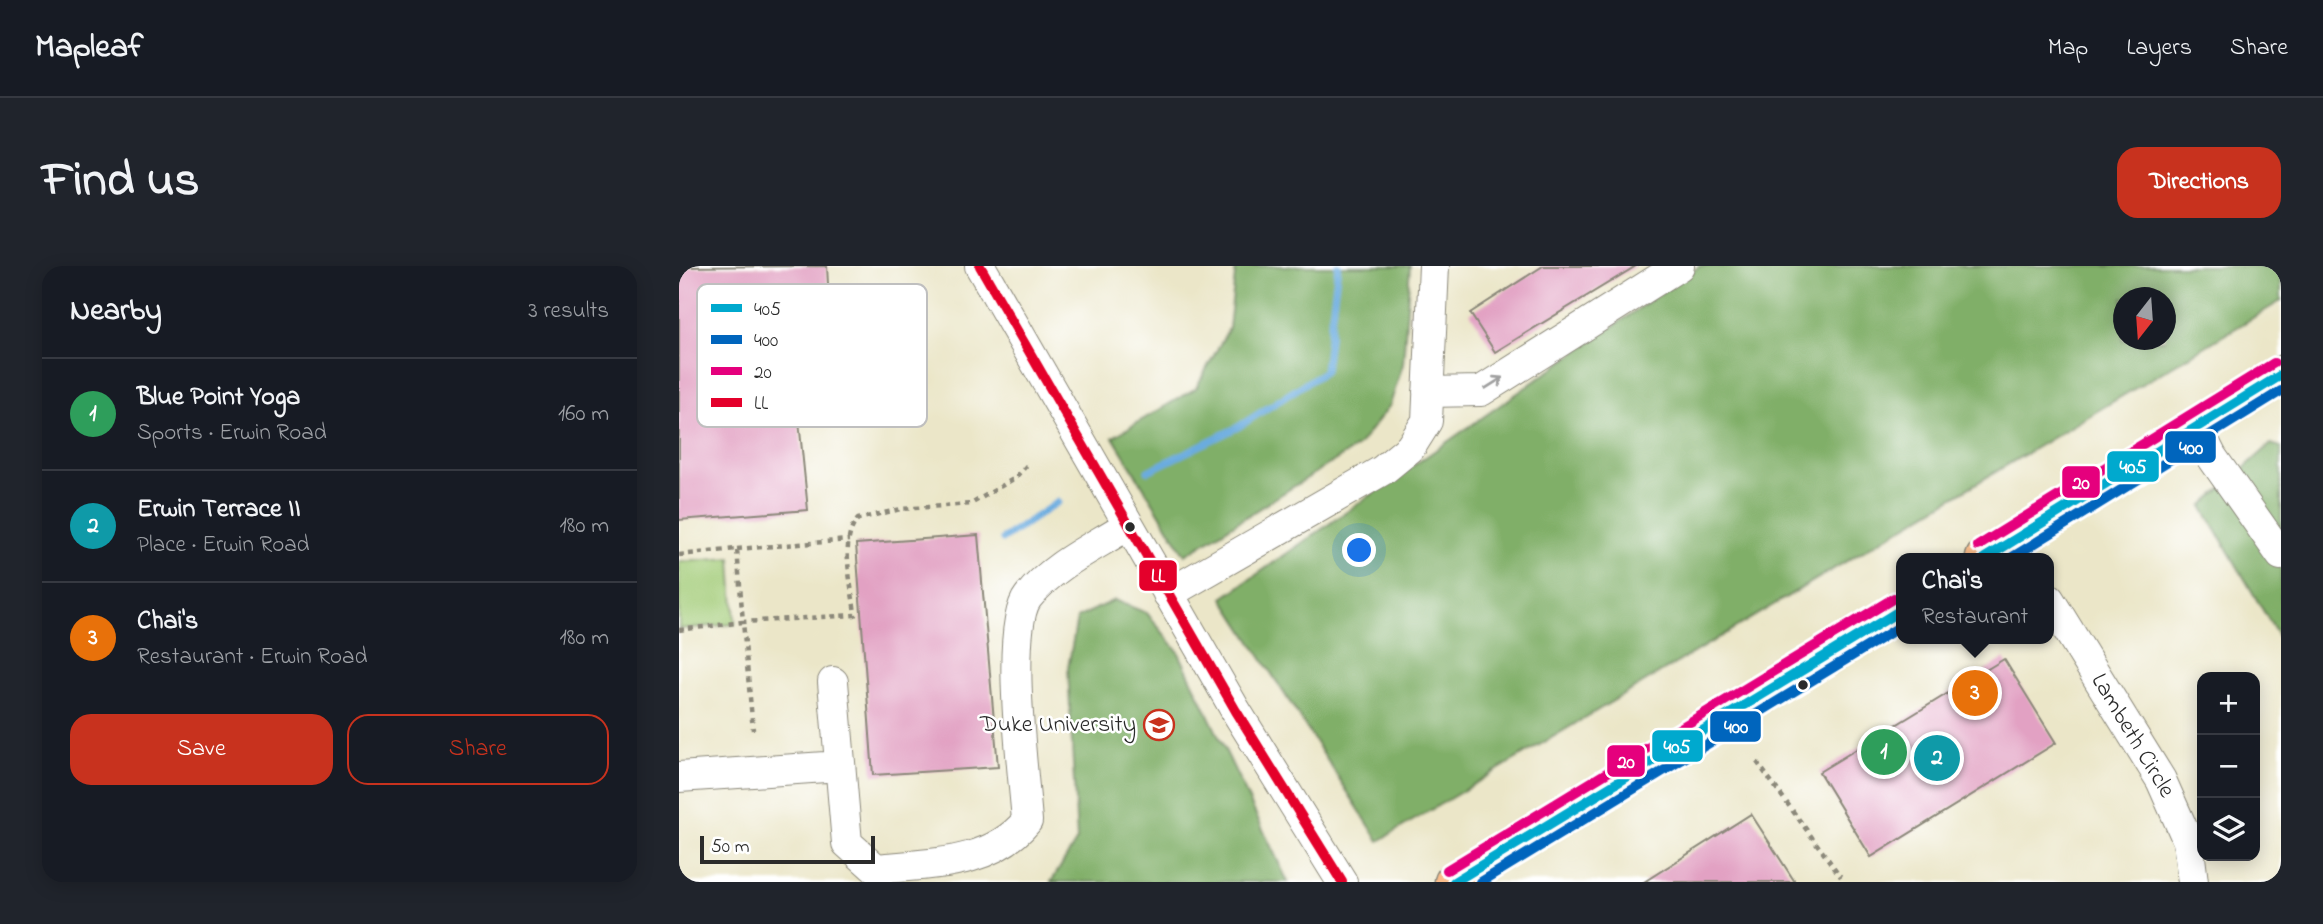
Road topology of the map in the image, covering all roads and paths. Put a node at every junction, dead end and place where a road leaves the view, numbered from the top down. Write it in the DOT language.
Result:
graph roads {
  1 [pos="979,266"];
  2 [pos="1434,266"];
  3 [pos="1679,266"];
  4 [pos="2281,375"];
  5 [pos="1428,392"];
  6 [pos="2197,427"];
  7 [pos="1027,465"];
  8 [pos="1128,525"];
  9 [pos="849,540"];
  10 [pos="737,549"];
  11 [pos="2007,553"];
  12 [pos="679,555"];
  13 [pos="2281,555"];
  14 [pos="1168,594"];
  15 [pos="2054,607"];
  16 [pos="1896,614"];
  17 [pos="743,622"];
  18 [pos="679,630"];
  19 [pos="832,682"];
  20 [pos="753,730"];
  21 [pos="1757,762"];
  22 [pos="840,766"];
  23 [pos="679,776"];
  24 [pos="1841,877"];
  25 [pos="1342,882"];
  26 [pos="1454,882"];
  27 [pos="2193,882"];
  1 -- 8 [label="street"];
  2 -- 5 [label="street"];
  5 -- 3 [label="street, one-way"];
  4 -- 6 [label="main road"];
  5 -- 14 [label="street"];
  6 -- 11 [label="main road"];
  6 -- 13 [label="street"];
  7 -- 9 [label="path"];
  8 -- 14 [label="street"];
  8 -- 22 [label="street"];
  9 -- 10 [label="path"];
  9 -- 17 [label="path"];
  10 -- 12 [label="path"];
  10 -- 17 [label="path"];
  14 -- 25 [label="street"];
  15 -- 27 [label="street, Lambeth Circle"];
  16 -- 26 [label="main road"];
  17 -- 18 [label="path"];
  17 -- 20 [label="path"];
  19 -- 22 [label="street"];
  21 -- 24 [label="path"];
  22 -- 23 [label="street"];
}
